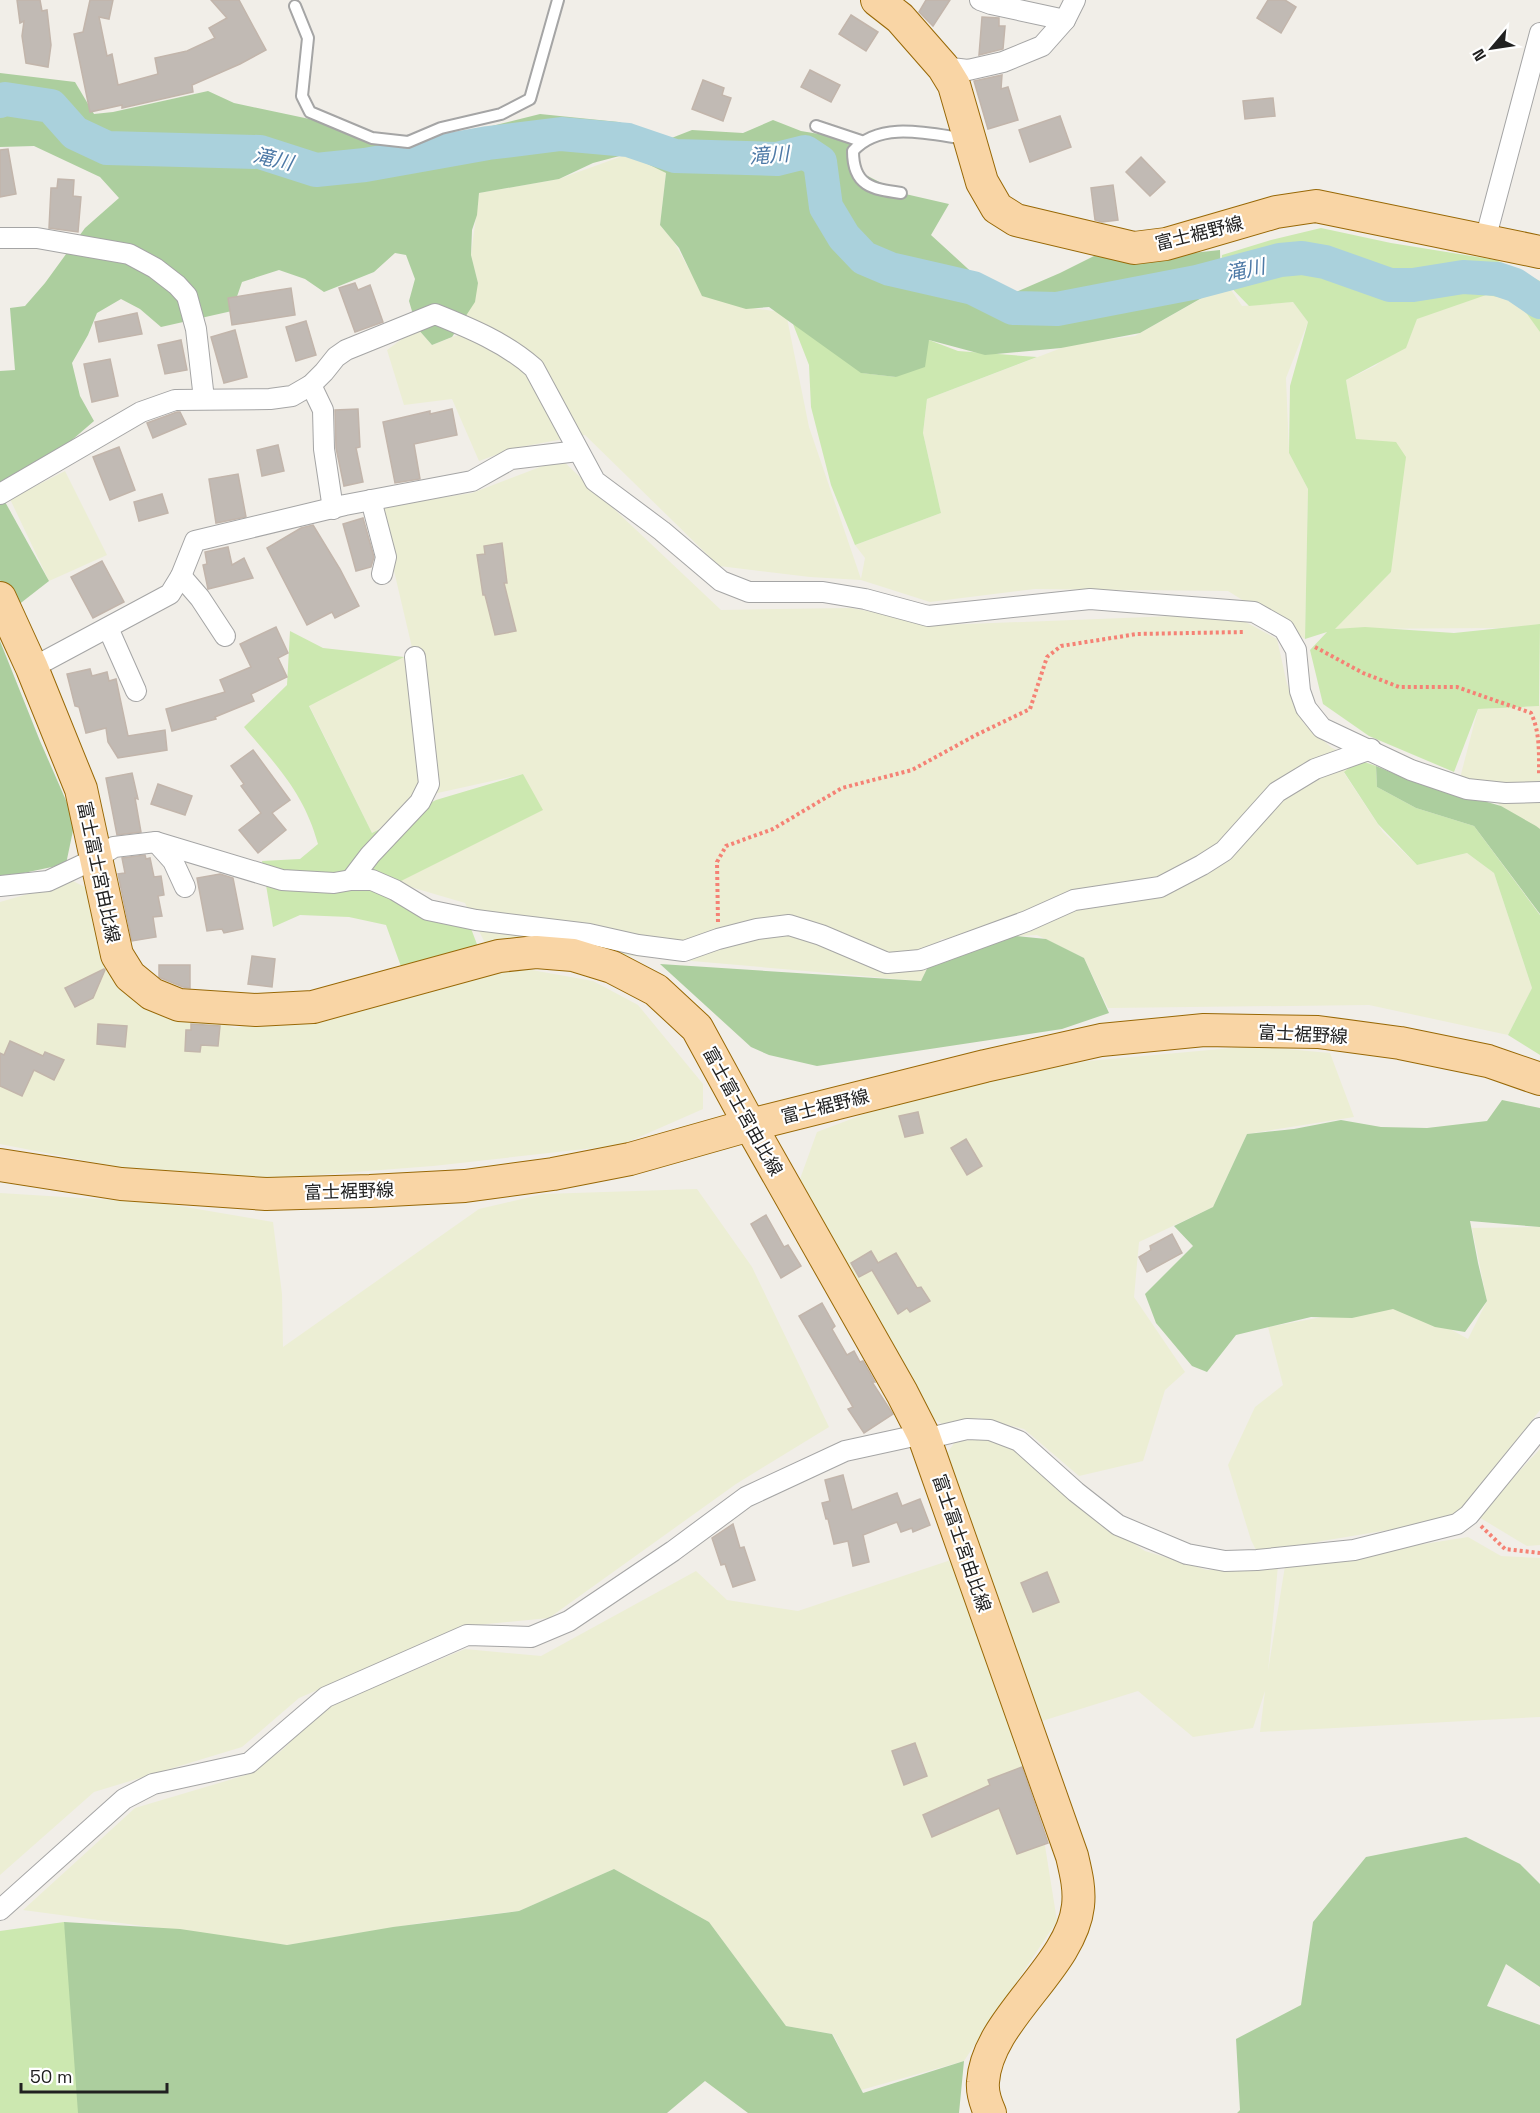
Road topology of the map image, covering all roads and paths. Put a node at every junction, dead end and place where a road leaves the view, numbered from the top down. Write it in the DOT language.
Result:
graph roads {
  1 [pos="558,0"];
  2 [pos="877,0"];
  3 [pos="980,0"];
  4 [pos="1076,0"];
  5 [pos="295,6"];
  6 [pos="1065,20"];
  7 [pos="1540,33"];
  8 [pos="943,67"];
  9 [pos="816,126"];
  10 [pos="969,139"];
  11 [pos="861,141"];
  12 [pos="901,193"];
  13 [pos="0,238"];
  14 [pos="1485,240"];
  15 [pos="1540,252"];
  16 [pos="311,385"];
  17 [pos="204,399"];
  18 [pos="578,451"];
  19 [pos="0,494"];
  20 [pos="371,500"];
  21 [pos="333,508"];
  22 [pos="382,574"];
  23 [pos="181,576"];
  24 [pos="1,603"];
  25 [pos="108,628"];
  26 [pos="1286,634"];
  27 [pos="225,636"];
  28 [pos="415,657"];
  29 [pos="32,668"];
  30 [pos="136,691"];
  31 [pos="1371,750"];
  32 [pos="1540,792"];
  33 [pos="156,842"];
  34 [pos="97,858"];
  35 [pos="351,880"];
  36 [pos="0,886"];
  37 [pos="185,887"];
  38 [pos="718,939"];
  39 [pos="1540,1079"];
  40 [pos="750,1125"];
  41 [pos="0,1165"];
  42 [pos="1540,1428"];
  43 [pos="924,1436"];
  44 [pos="1469,1515"];
  45 [pos="1540,1553"];
  46 [pos="0,1910"];
  47 [pos="990,2113"];
  1 -- 5 [label="lane"];
  2 -- 8 [label="main road, 富士裾野線"];
  3 -- 6 [label="street"];
  4 -- 6 [label="street"];
  6 -- 8 [label="street"];
  7 -- 14 [label="street"];
  8 -- 10 [label="main road, 富士裾野線"];
  9 -- 11 [label="lane"];
  10 -- 11 [label="lane"];
  10 -- 14 [label="main road, 富士裾野線"];
  11 -- 12 [label="lane"];
  13 -- 17 [label="street"];
  14 -- 15 [label="main road, 富士裾野線"];
  16 -- 17 [label="street"];
  16 -- 18 [label="street"];
  16 -- 21 [label="street"];
  17 -- 19 [label="street"];
  18 -- 20 [label="street"];
  18 -- 26 [label="street"];
  20 -- 21 [label="street"];
  20 -- 22 [label="street"];
  21 -- 23 [label="street"];
  23 -- 25 [label="street"];
  23 -- 27 [label="street"];
  24 -- 29 [label="main road, 富士富士宮由比線"];
  25 -- 29 [label="street"];
  25 -- 30 [label="street"];
  26 -- 31 [label="street"];
  26 -- 32 [label="path"];
  26 -- 38 [label="path"];
  28 -- 35 [label="street"];
  29 -- 34 [label="main road, 富士富士宮由比線"];
  31 -- 32 [label="street"];
  31 -- 38 [label="street"];
  33 -- 34 [label="street"];
  33 -- 35 [label="street"];
  33 -- 37 [label="street"];
  34 -- 36 [label="street"];
  34 -- 40 [label="main road, 富士富士宮由比線"];
  35 -- 38 [label="street"];
  39 -- 40 [label="main road, 富士裾野線"];
  40 -- 41 [label="main road, 富士裾野線"];
  40 -- 43 [label="main road, 富士富士宮由比線"];
  42 -- 44 [label="street"];
  43 -- 44 [label="street"];
  43 -- 46 [label="street"];
  43 -- 47 [label="main road, 富士富士宮由比線"];
  44 -- 45 [label="path"];
}
